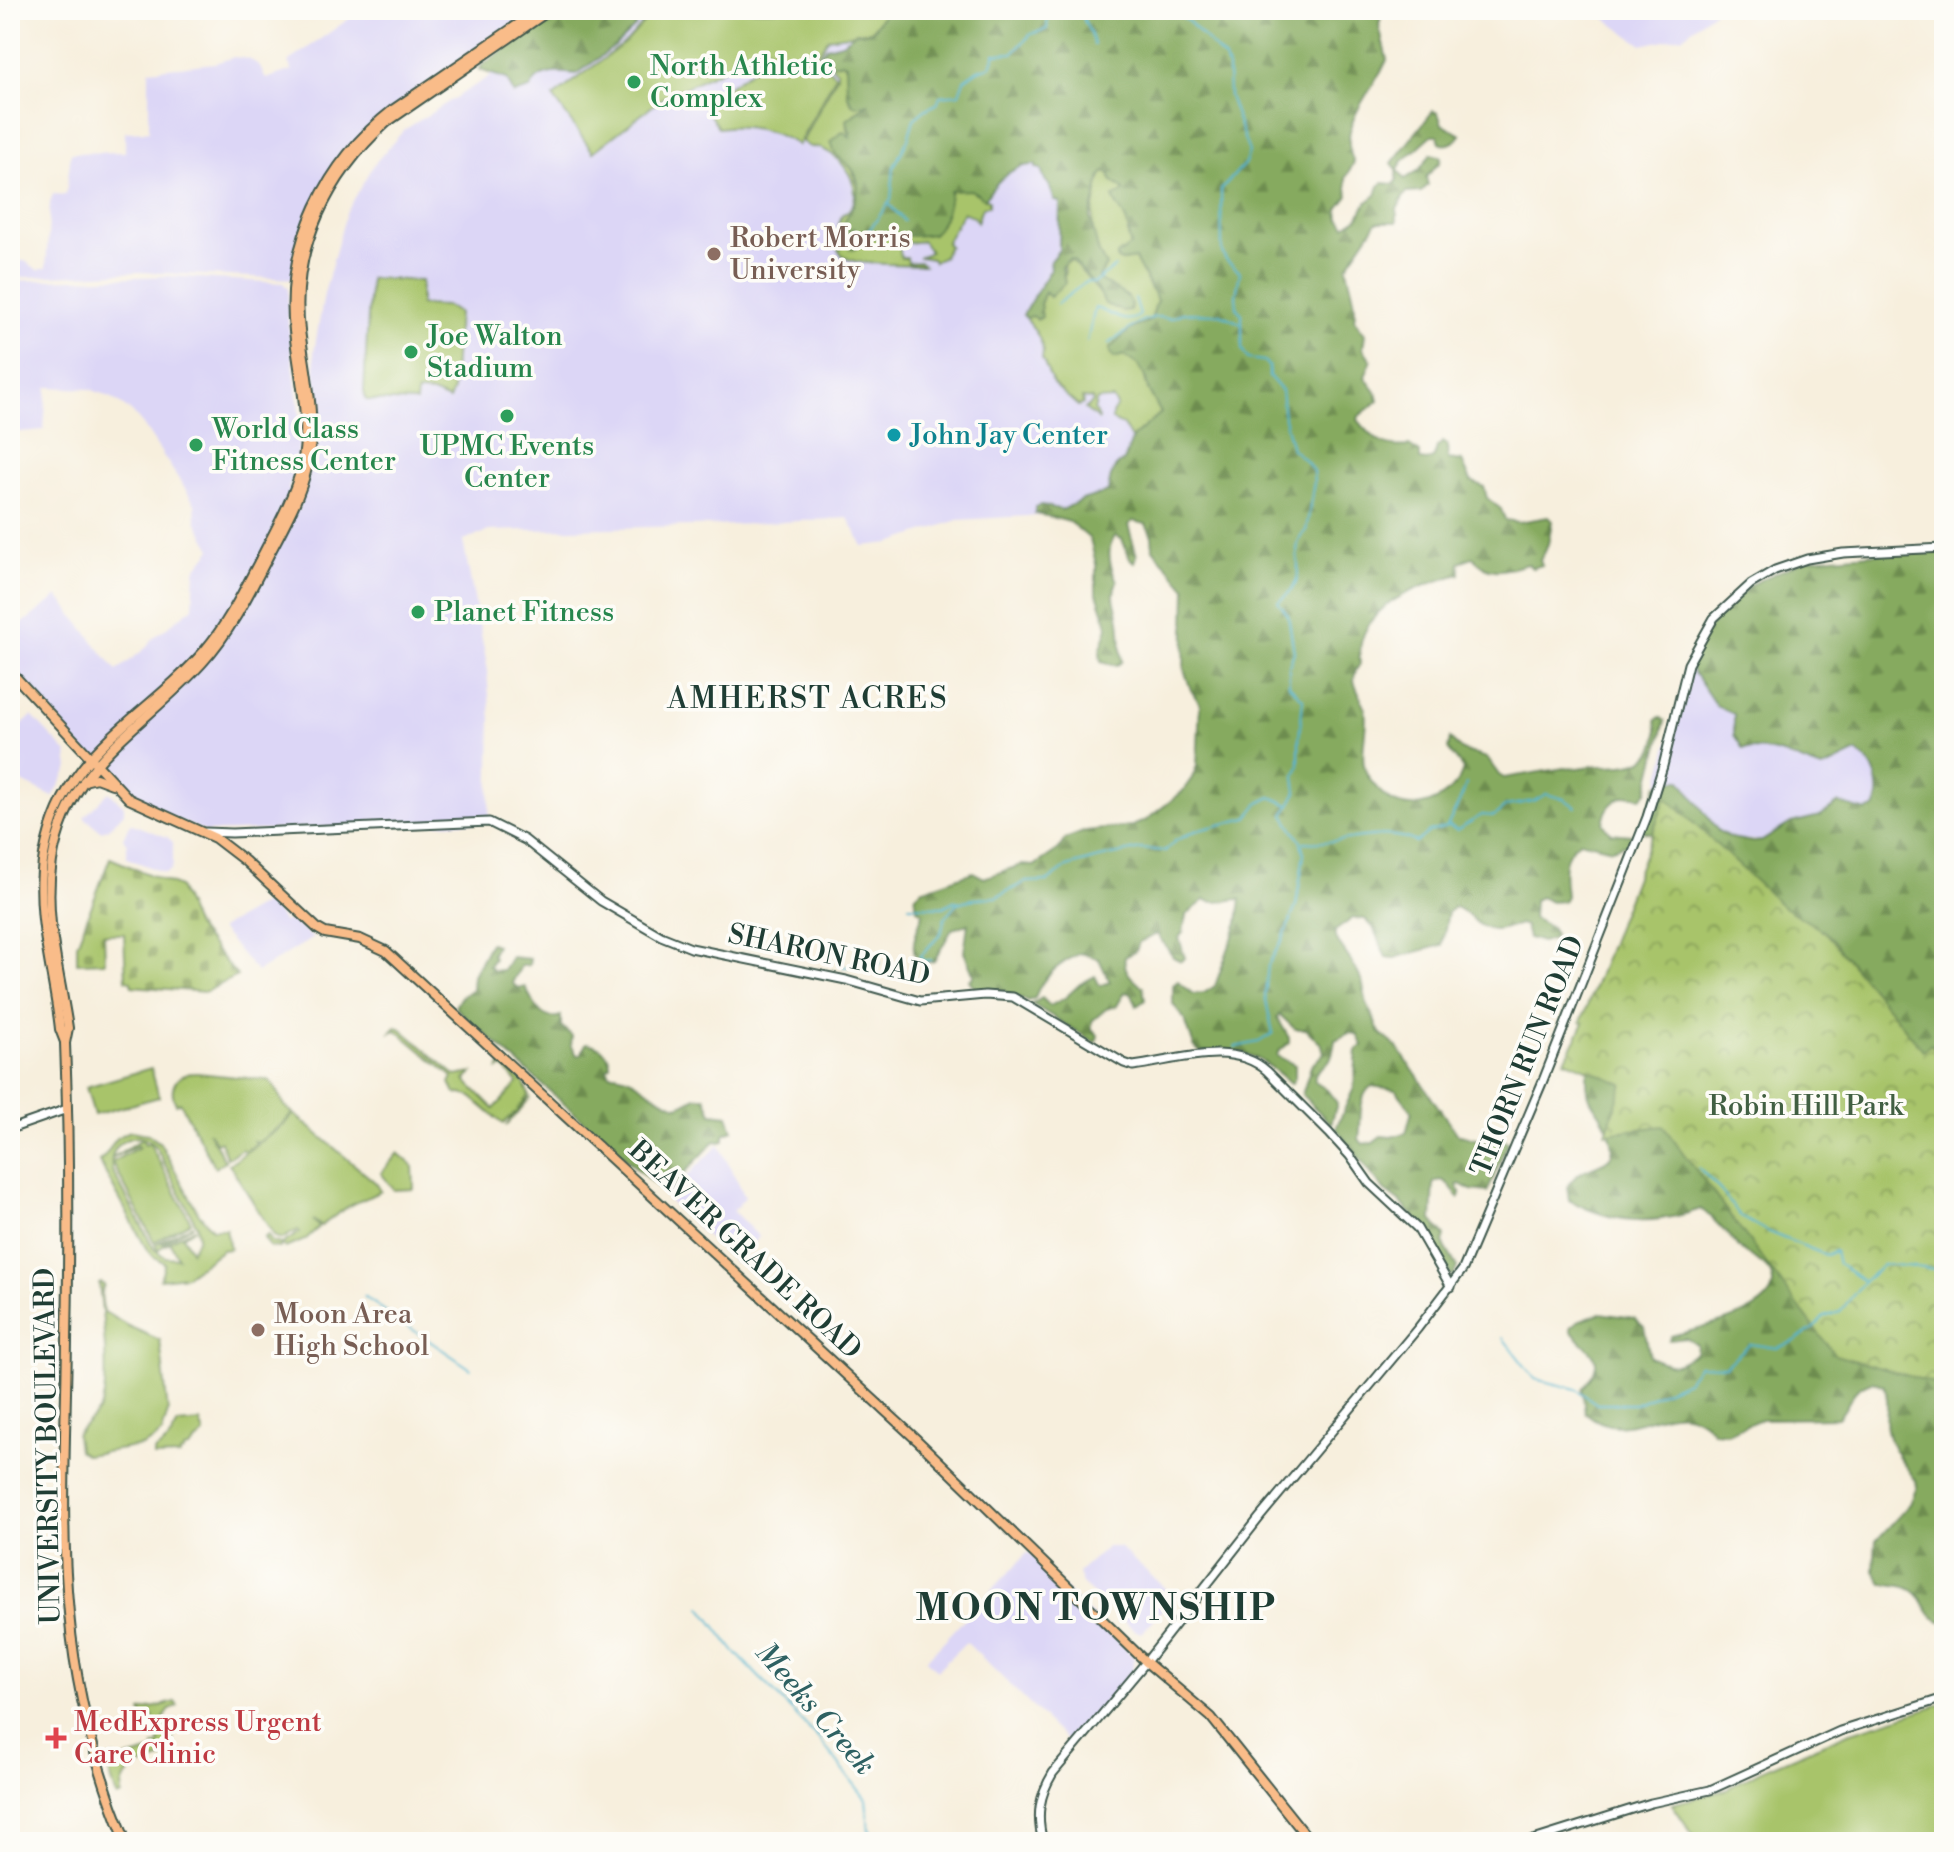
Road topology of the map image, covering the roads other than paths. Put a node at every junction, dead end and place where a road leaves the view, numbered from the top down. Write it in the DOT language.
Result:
graph roads {
  1 [pos="539,10"];
  2 [pos="550,10"];
  3 [pos="1944,548"];
  4 [pos="10,671"];
  5 [pos="93,760"];
  6 [pos="83,781"];
  7 [pos="116,786"];
  8 [pos="206,832"];
  9 [pos="65,1043"];
  10 [pos="67,1109"];
  11 [pos="10,1129"];
  12 [pos="1451,1287"];
  13 [pos="1146,1662"];
  14 [pos="1944,1698"];
  15 [pos="126,1842"];
  16 [pos="1043,1842"];
  17 [pos="1311,1842"];
  18 [pos="1527,1842"];
  1 -- 5 [label="main road, UNIVERSITY BOULEVARD"];
  2 -- 5 [label="main road, UNIVERSITY BOULEVARD"];
  3 -- 12 [label="street, THORN RUN ROAD"];
  4 -- 5 [label="main road, BEAVER GRADE ROAD"];
  5 -- 6 [label="main road, UNIVERSITY BOULEVARD"];
  5 -- 7 [label="main road, BEAVER GRADE ROAD"];
  5 -- 9 [label="main road, UNIVERSITY BOULEVARD"];
  6 -- 7 [label="main road"];
  6 -- 9 [label="main road, UNIVERSITY BOULEVARD"];
  7 -- 8 [label="main road, BEAVER GRADE ROAD"];
  8 -- 12 [label="street, SHARON ROAD"];
  8 -- 13 [label="main road, BEAVER GRADE ROAD"];
  9 -- 10 [label="main road, UNIVERSITY BOULEVARD"];
  10 -- 11 [label="street"];
  10 -- 15 [label="main road, UNIVERSITY BOULEVARD"];
  12 -- 13 [label="street, THORN RUN ROAD"];
  13 -- 16 [label="street, THORN RUN ROAD"];
  13 -- 17 [label="main road, BEAVER GRADE ROAD"];
  14 -- 18 [label="street"];
}
